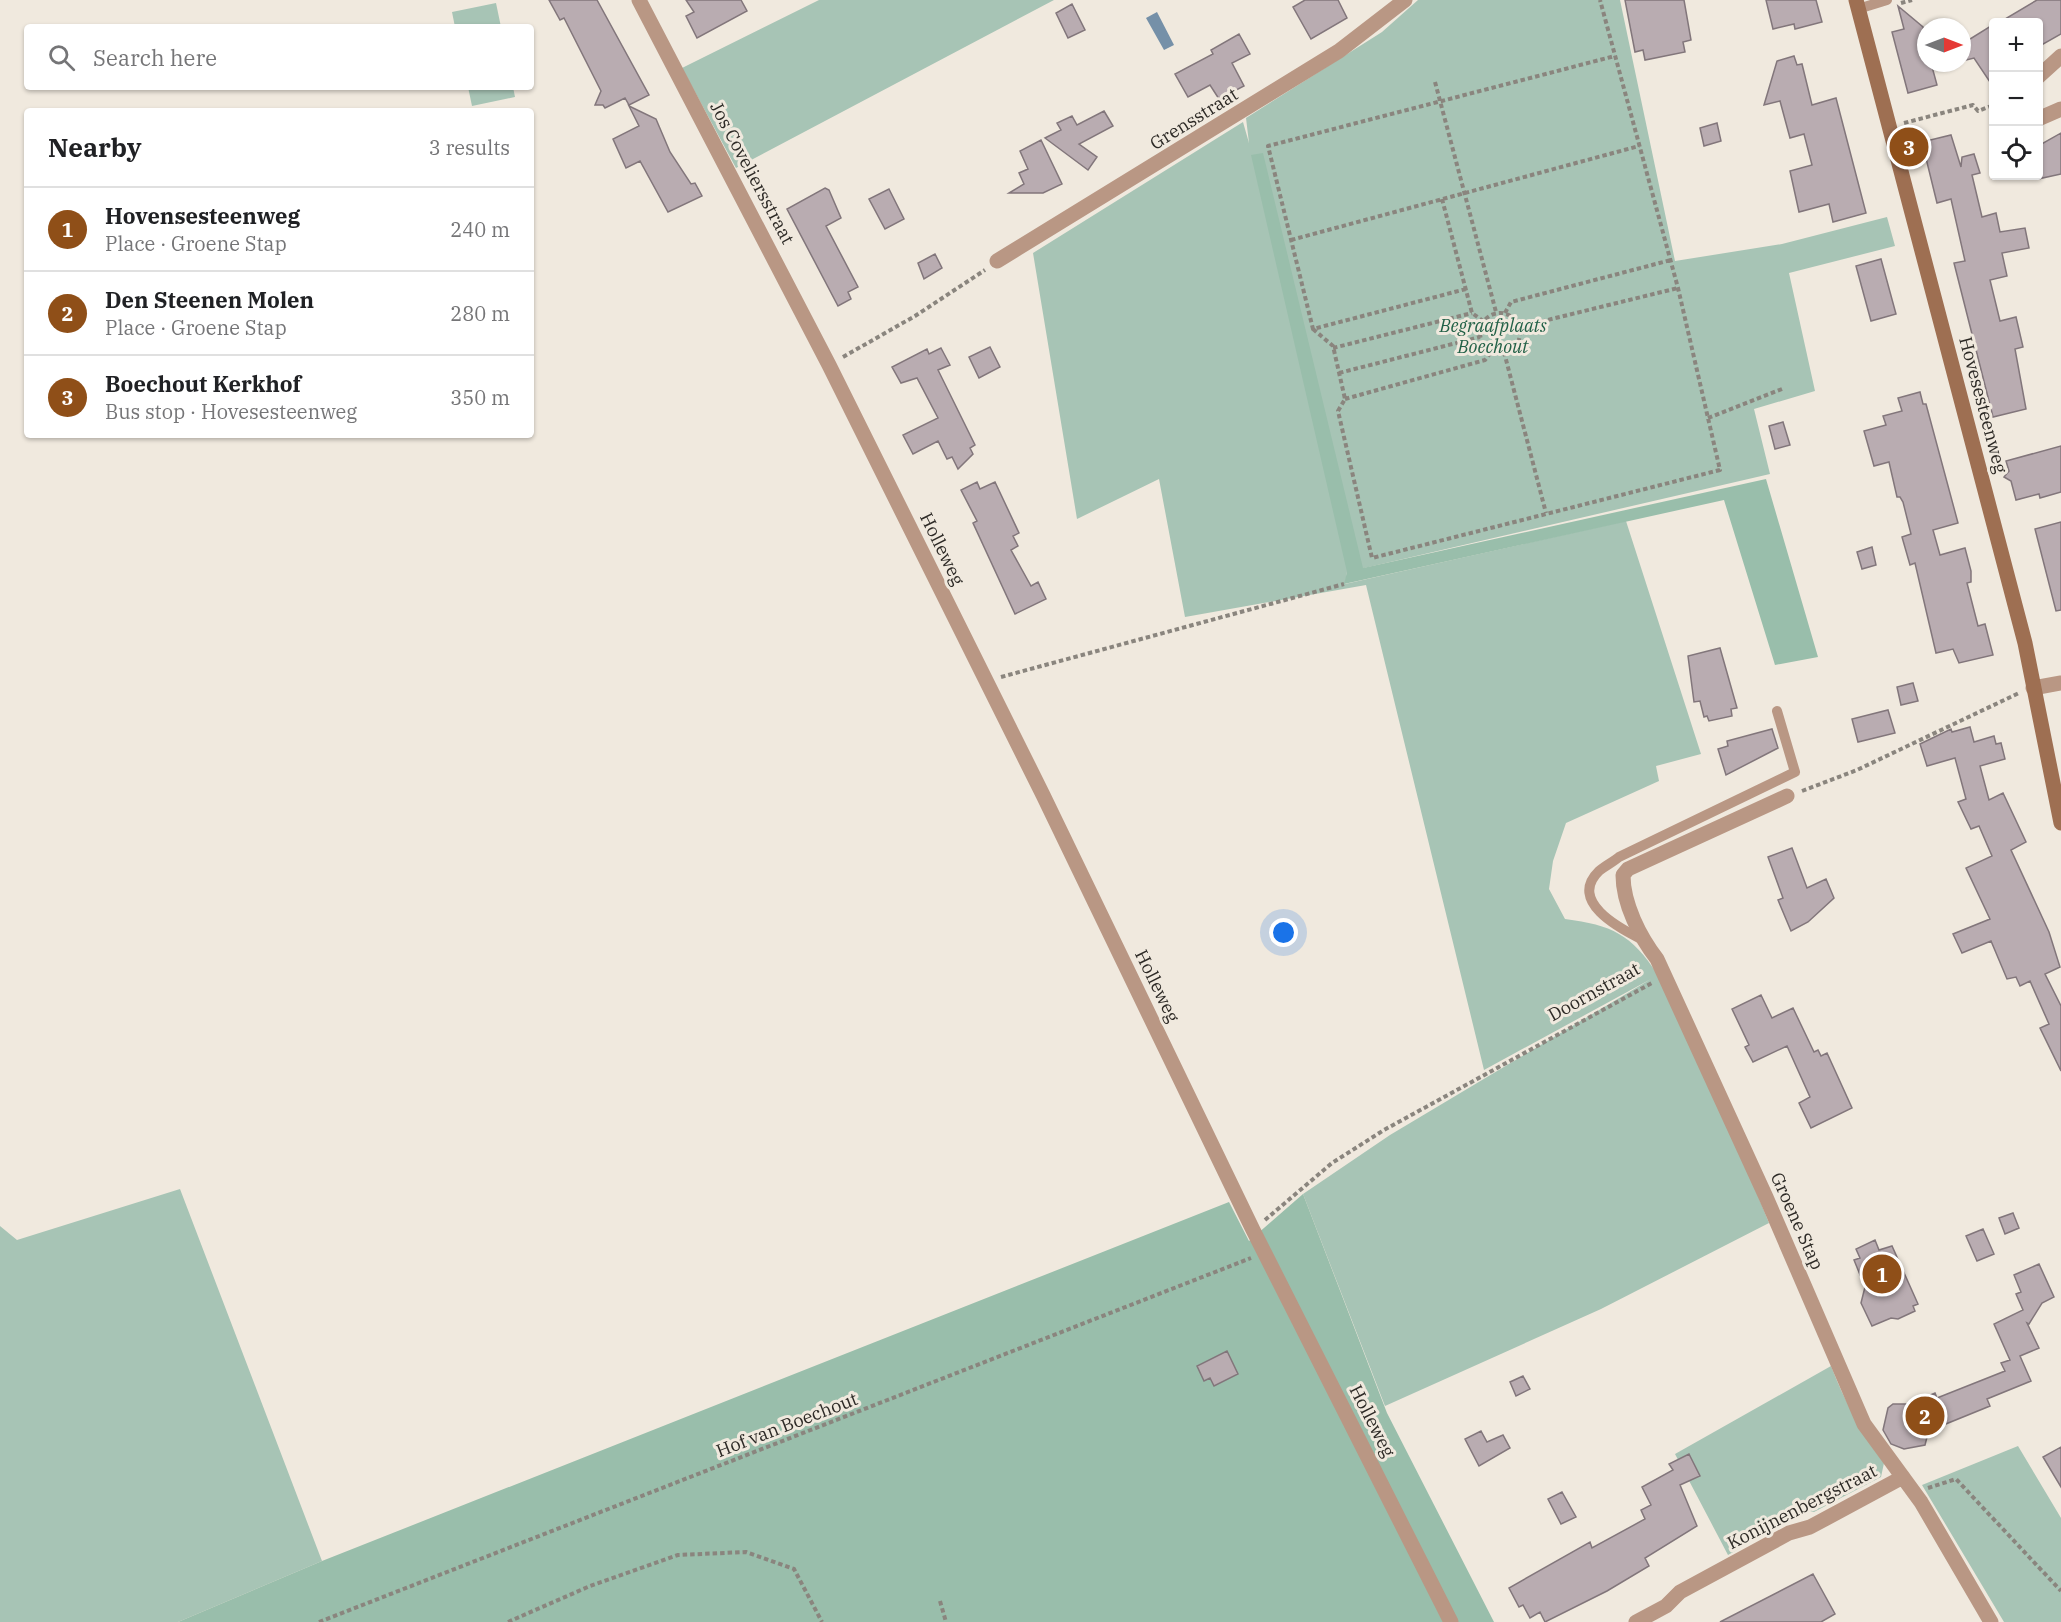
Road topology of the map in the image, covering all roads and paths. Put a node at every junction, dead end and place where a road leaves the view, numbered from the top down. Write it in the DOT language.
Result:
graph roads {
  1 [pos="639,0"];
  2 [pos="1405,0"];
  3 [pos="1600,0"];
  4 [pos="1887,0"];
  5 [pos="1857,4"];
  6 [pos="1615,56"];
  7 [pos="2061,57"];
  8 [pos="2043,73"];
  9 [pos="1435,82"];
  10 [pos="1441,102"];
  11 [pos="1989,107"];
  12 [pos="2061,109"];
  13 [pos="2043,117"];
  14 [pos="1888,127"];
  15 [pos="1639,146"];
  16 [pos="1465,194"];
  17 [pos="1442,199"];
  18 [pos="1291,240"];
  19 [pos="1671,260"];
  20 [pos="997,261"];
  21 [pos="1678,288"];
  22 [pos="1466,289"];
  23 [pos="1496,312"];
  24 [pos="1472,313"];
  25 [pos="1505,313"];
  26 [pos="1483,321"];
  27 [pos="1519,327"];
  28 [pos="1312,329"];
  29 [pos="1480,338"];
  30 [pos="1333,348"];
  31 [pos="1492,351"];
  32 [pos="1504,352"];
  33 [pos="829,365"];
  34 [pos="1339,373"];
  35 [pos="1782,389"];
  36 [pos="1345,399"];
  37 [pos="1708,418"];
  38 [pos="1546,513"];
  39 [pos="1344,584"];
  40 [pos="986,682"];
  41 [pos="2061,683"];
  42 [pos="2033,688"];
  43 [pos="1777,711"];
  44 [pos="1787,796"];
  45 [pos="2061,824"];
  46 [pos="1641,939"];
  47 [pos="1664,976"];
  48 [pos="1253,1230"];
  49 [pos="1266,1252"];
  50 [pos="1903,1477"];
  51 [pos="1914,1492"];
  52 [pos="2061,1591"];
  53 [pos="940,1600"];
  54 [pos="319,1622"];
  55 [pos="508,1622"];
  56 [pos="822,1622"];
  57 [pos="946,1622"];
  58 [pos="1451,1622"];
  59 [pos="1636,1622"];
  60 [pos="1991,1622"];
  1 -- 33 [label="street, Jos Coveliersstraat"];
  2 -- 20 [label="street, Grensstraat"];
  3 -- 6 [label="path"];
  4 -- 5 [label="lane"];
  5 -- 14 [label="street, Hovesesteenweg"];
  6 -- 10 [label="path"];
  6 -- 15 [label="path"];
  7 -- 8 [label="street"];
  9 -- 10 [label="path"];
  10 -- 16 [label="path"];
  10 -- 18 [label="path"];
  11 -- 14 [label="path"];
  12 -- 13 [label="street"];
  14 -- 42 [label="street, Hovesesteenweg"];
  15 -- 16 [label="path"];
  15 -- 19 [label="path"];
  16 -- 17 [label="path"];
  16 -- 23 [label="path"];
  17 -- 18 [label="path"];
  17 -- 22 [label="path"];
  18 -- 28 [label="path"];
  19 -- 21 [label="path"];
  19 -- 25 [label="path"];
  20 -- 33 [label="path"];
  21 -- 27 [label="path"];
  21 -- 37 [label="path"];
  22 -- 24 [label="path"];
  22 -- 28 [label="path"];
  23 -- 25 [label="path"];
  23 -- 26 [label="path"];
  24 -- 26 [label="path"];
  24 -- 30 [label="path"];
  25 -- 27 [label="path"];
  26 -- 29 [label="path"];
  27 -- 32 [label="path"];
  28 -- 30 [label="path"];
  29 -- 31 [label="path"];
  29 -- 34 [label="path"];
  30 -- 34 [label="path"];
  31 -- 32 [label="path"];
  31 -- 36 [label="path"];
  32 -- 38 [label="path"];
  33 -- 40 [label="street, Holleweg"];
  34 -- 36 [label="path"];
  35 -- 37 [label="path"];
  36 -- 38 [label="path"];
  37 -- 38 [label="path"];
  39 -- 40 [label="path"];
  40 -- 48 [label="street, Holleweg"];
  41 -- 42 [label="street"];
  42 -- 44 [label="path"];
  42 -- 45 [label="street, Hovesesteenweg"];
  43 -- 46 [label="lane"];
  44 -- 46 [label="street, Doornstraat"];
  46 -- 47 [label="street, Doornstraat"];
  47 -- 48 [label="path, Doornstraat"];
  47 -- 50 [label="street, Groene Stap"];
  48 -- 49 [label="street, Holleweg"];
  49 -- 54 [label="path, Hof van Boechout"];
  49 -- 58 [label="street, Holleweg"];
  50 -- 51 [label="street, Konijnenbergstraat"];
  50 -- 59 [label="street, Konijnenbergstraat"];
  51 -- 52 [label="path"];
  51 -- 60 [label="street, Konijnenbergstraat"];
  53 -- 57 [label="path"];
  55 -- 56 [label="path"];
}
